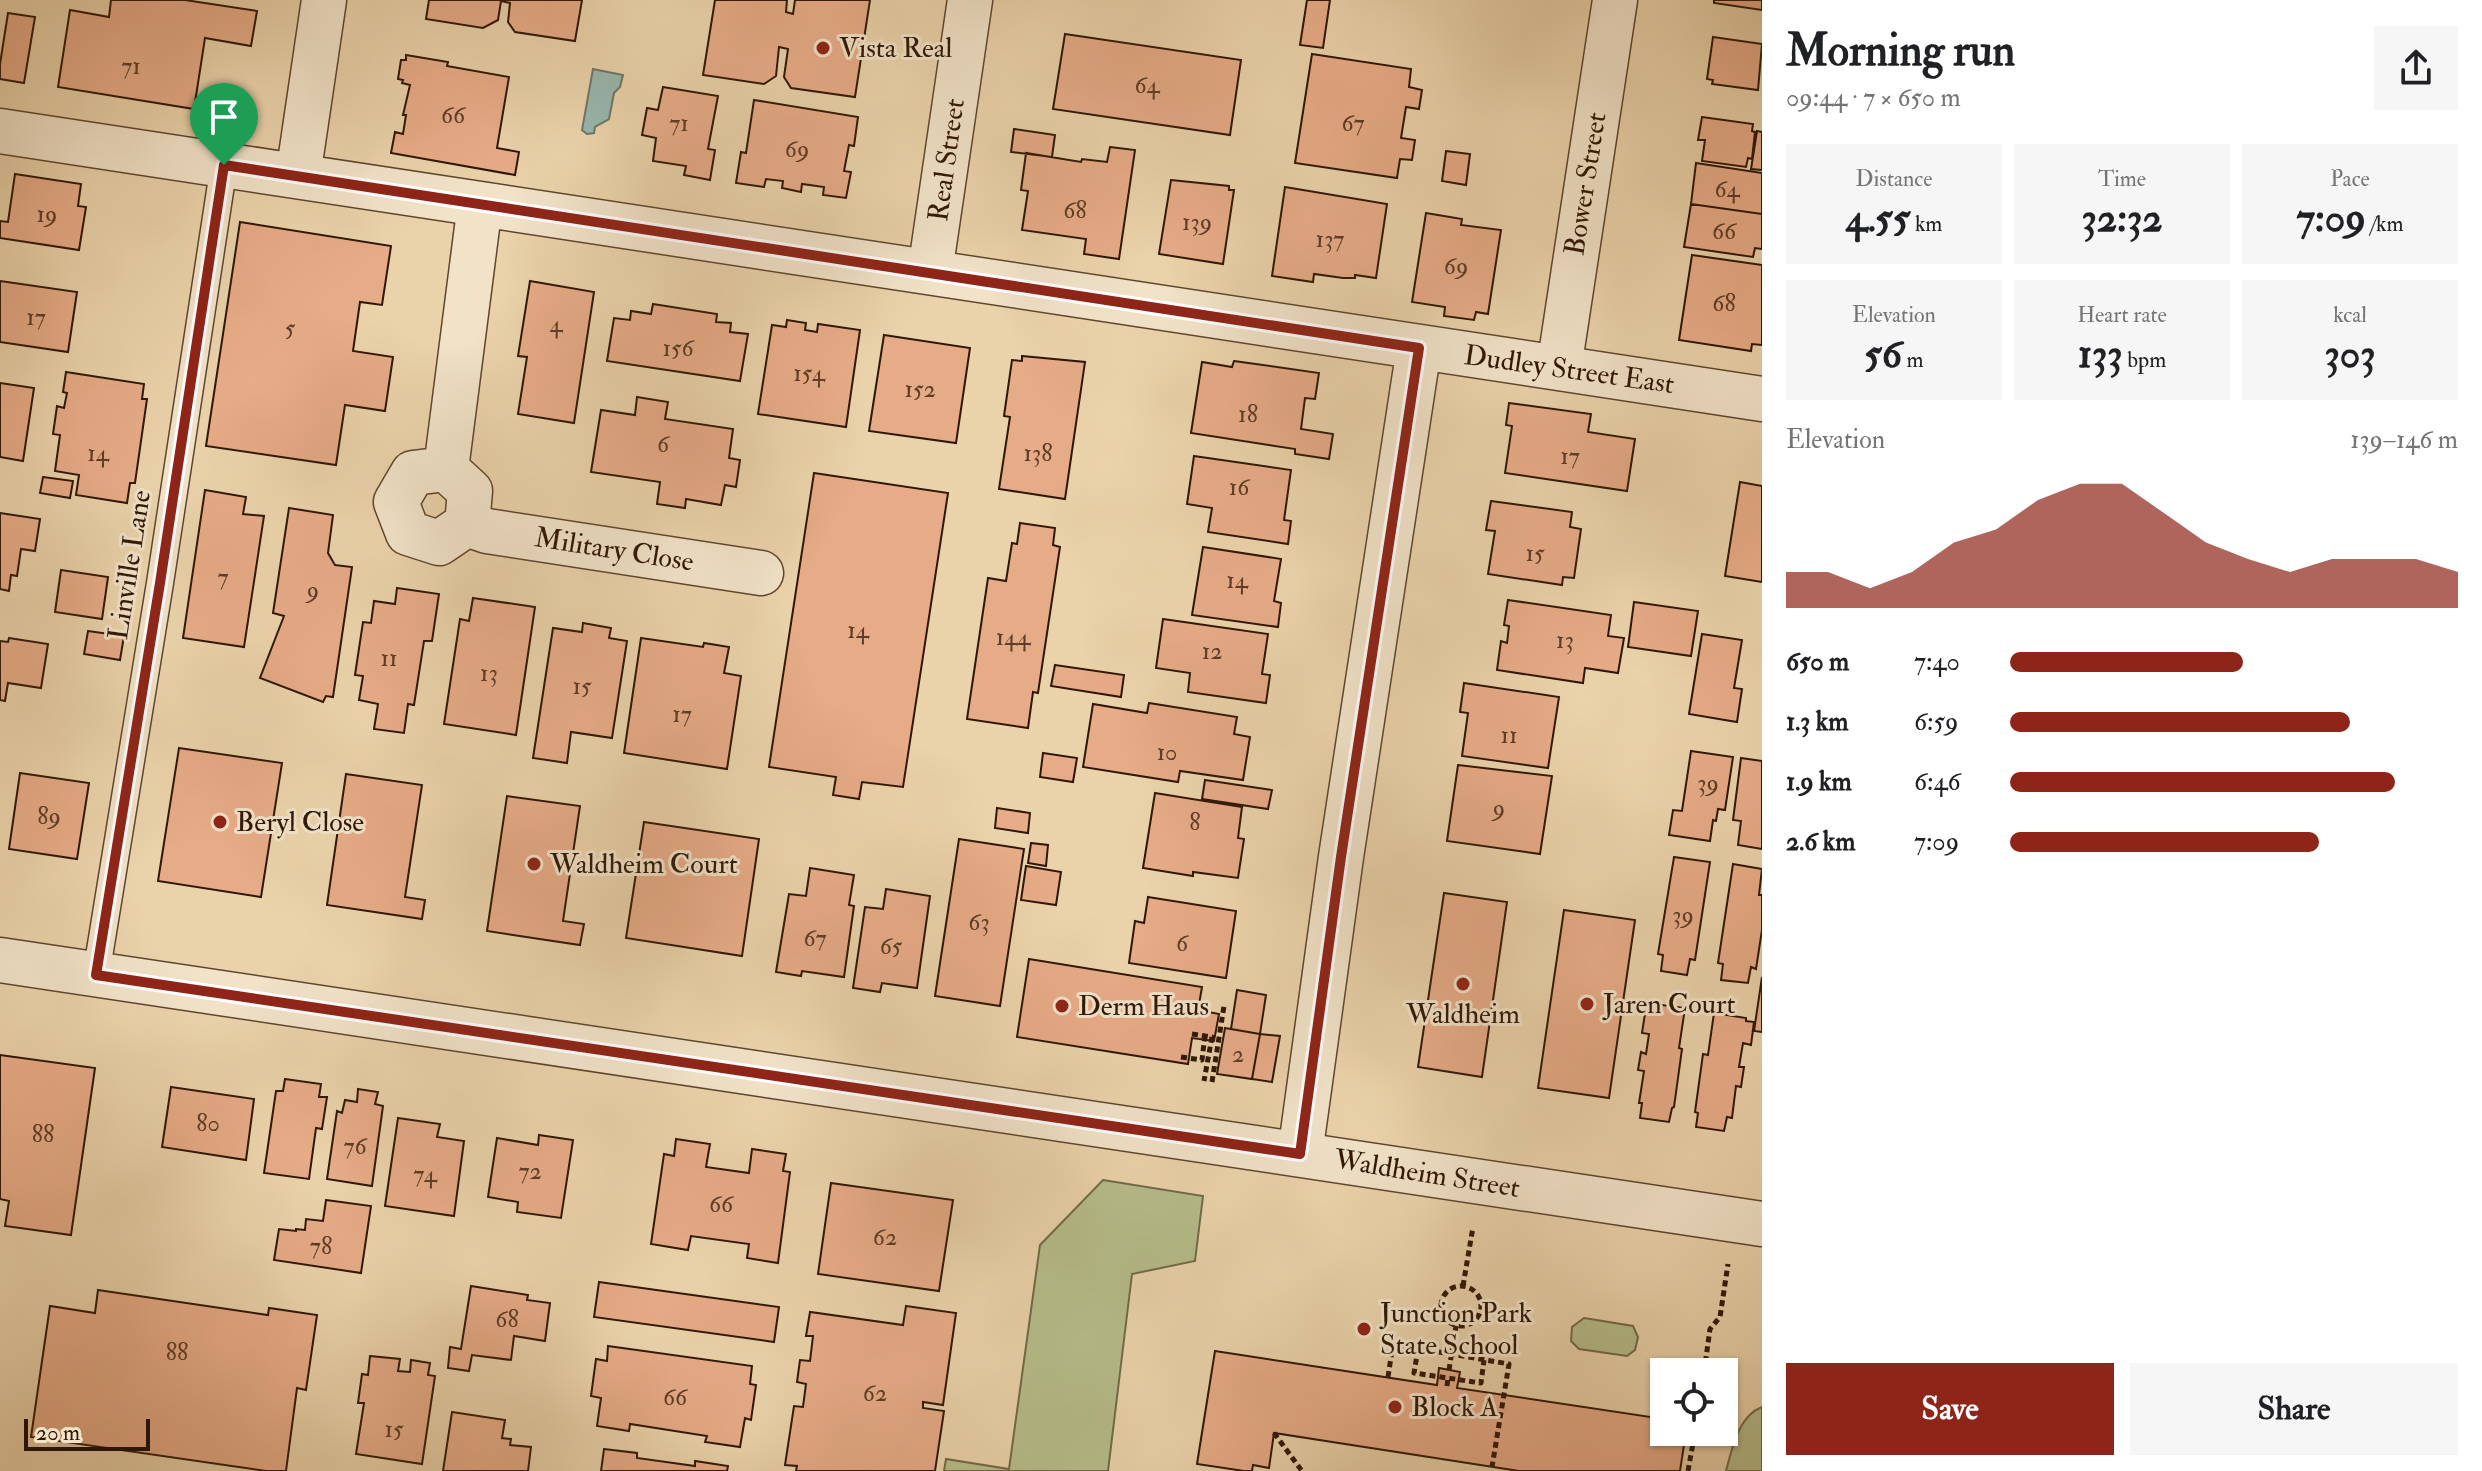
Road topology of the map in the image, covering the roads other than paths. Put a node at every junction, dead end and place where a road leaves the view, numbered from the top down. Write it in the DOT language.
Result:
graph roads {
  1 [pos="324,0"];
  2 [pos="970,0"];
  3 [pos="1615,0"];
  4 [pos="0,131"];
  5 [pos="224,165"];
  6 [pos="298,176"];
  7 [pos="480,204"];
  8 [pos="930,272"];
  9 [pos="1419,348"];
  10 [pos="1559,368"];
  11 [pos="1762,399"];
  12 [pos="446,469"];
  13 [pos="467,524"];
  14 [pos="761,573"];
  15 [pos="0,960"];
  16 [pos="96,975"];
  17 [pos="1300,1154"];
  18 [pos="1762,1224"];
  1 -- 6 [label="street"];
  2 -- 8 [label="street, Real Street"];
  3 -- 10 [label="street, Bower Street"];
  4 -- 5 [label="street, Dudley Street East"];
  5 -- 6 [label="street, Dudley Street East"];
  5 -- 16 [label="lane, Linville Lane"];
  6 -- 7 [label="street, Dudley Street East"];
  7 -- 8 [label="street, Dudley Street East"];
  7 -- 12 [label="street"];
  8 -- 9 [label="street, Dudley Street East"];
  9 -- 10 [label="street, Dudley Street East"];
  9 -- 17 [label="street"];
  10 -- 11 [label="street, Dudley Street East"];
  12 -- 13 [label="street"];
  12 -- 13 [label="street"];
  13 -- 14 [label="street, Military Close"];
  15 -- 16 [label="street, Waldheim Street"];
  16 -- 17 [label="street, Waldheim Street"];
  17 -- 18 [label="street, Waldheim Street"];
}
